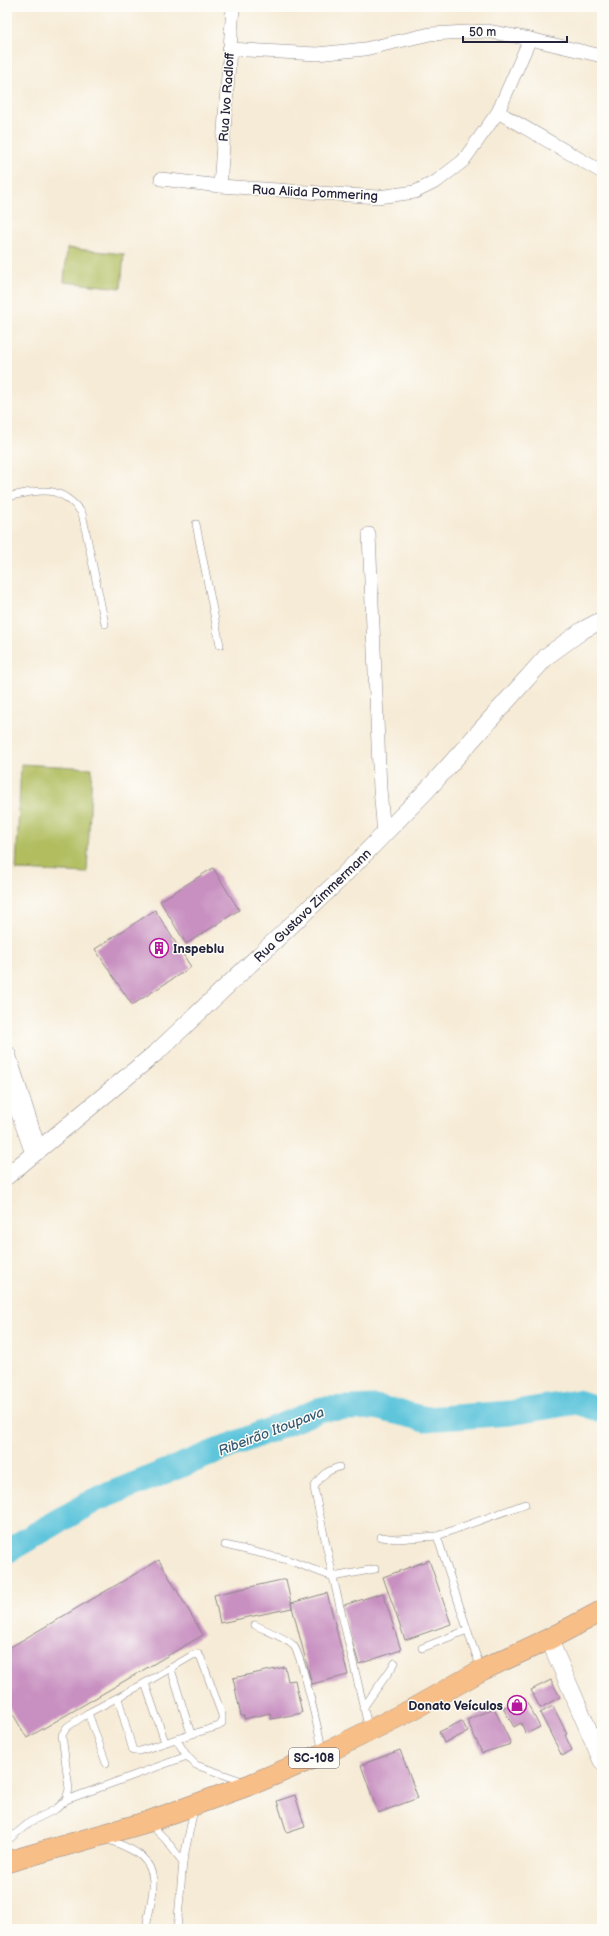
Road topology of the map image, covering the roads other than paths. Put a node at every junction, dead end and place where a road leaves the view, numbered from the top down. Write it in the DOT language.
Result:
graph roads {
  1 [pos="233,7"];
  2 [pos="530,38"];
  3 [pos="230,50"];
  4 [pos="602,56"];
  5 [pos="498,112"];
  6 [pos="602,172"];
  7 [pos="161,179"];
  8 [pos="220,186"];
  9 [pos="7,497"];
  10 [pos="196,524"];
  11 [pos="368,534"];
  12 [pos="602,620"];
  13 [pos="105,624"];
  14 [pos="220,645"];
  15 [pos="384,834"];
  16 [pos="7,1054"];
  17 [pos="7,1092"];
  18 [pos="34,1154"];
  19 [pos="7,1176"];
  20 [pos="340,1467"];
  21 [pos="525,1504"];
  22 [pos="437,1536"];
  23 [pos="382,1537"];
  24 [pos="225,1545"];
  25 [pos="375,1569"];
  26 [pos="333,1577"];
  27 [pos="602,1611"];
  28 [pos="254,1625"];
  29 [pos="467,1630"];
  30 [pos="549,1638"];
  31 [pos="422,1648"];
  32 [pos="395,1663"];
  33 [pos="170,1669"];
  34 [pos="482,1670"];
  35 [pos="145,1684"];
  36 [pos="118,1698"];
  37 [pos="363,1708"];
  38 [pos="88,1713"];
  39 [pos="369,1732"];
  40 [pos="192,1734"];
  41 [pos="176,1738"];
  42 [pos="165,1742"];
  43 [pos="323,1754"];
  44 [pos="187,1756"];
  45 [pos="602,1761"];
  46 [pos="106,1763"];
  47 [pos="252,1784"];
  48 [pos="66,1800"];
  49 [pos="195,1805"];
  50 [pos="147,1822"];
  51 [pos="99,1836"];
  52 [pos="7,1841"];
  53 [pos="7,1862"];
  54 [pos="183,1862"];
  55 [pos="146,1929"];
  56 [pos="177,1929"];
  1 -- 3 [label="street, Rua Ivo Radloff"];
  2 -- 3 [label="street"];
  2 -- 4 [label="street"];
  2 -- 5 [label="street, Rua Alida Pommering"];
  3 -- 8 [label="street, Rua Ivo Radloff"];
  5 -- 6 [label="street"];
  5 -- 8 [label="street, Rua Alida Pommering"];
  7 -- 8 [label="street, Rua Alida Pommering"];
  9 -- 13 [label="lane"];
  10 -- 14 [label="lane"];
  11 -- 15 [label="street"];
  12 -- 15 [label="street, Rua Gustavo Zimmermann"];
  15 -- 18 [label="street, Rua Gustavo Zimmermann"];
  16 -- 18 [label="street"];
  17 -- 18 [label="lane"];
  18 -- 19 [label="street, Rua Gustavo Zimmermann"];
  20 -- 26 [label="lane"];
  21 -- 22 [label="lane"];
  22 -- 23 [label="lane"];
  22 -- 29 [label="lane"];
  24 -- 26 [label="lane"];
  25 -- 26 [label="lane"];
  26 -- 37 [label="lane"];
  27 -- 30 [label="main road, SC-108"];
  28 -- 43 [label="lane"];
  29 -- 31 [label="lane"];
  29 -- 34 [label="lane"];
  30 -- 34 [label="main road, SC-108"];
  30 -- 45 [label="street"];
  32 -- 37 [label="lane"];
  33 -- 35 [label="lane"];
  33 -- 40 [label="lane"];
  33 -- 40 [label="lane"];
  34 -- 39 [label="main road, SC-108"];
  35 -- 36 [label="lane"];
  35 -- 42 [label="lane"];
  36 -- 38 [label="lane"];
  36 -- 42 [label="lane"];
  37 -- 39 [label="lane"];
  38 -- 46 [label="lane"];
  38 -- 48 [label="lane"];
  39 -- 43 [label="main road, SC-108"];
  40 -- 41 [label="lane"];
  41 -- 42 [label="lane"];
  41 -- 44 [label="lane"];
  43 -- 47 [label="main road, SC-108"];
  44 -- 47 [label="lane"];
  44 -- 48 [label="lane"];
  47 -- 49 [label="main road, SC-108"];
  48 -- 52 [label="lane"];
  49 -- 50 [label="main road, SC-108"];
  49 -- 54 [label="lane"];
  50 -- 51 [label="main road, SC-108"];
  50 -- 54 [label="lane"];
  51 -- 53 [label="main road, SC-108"];
  51 -- 55 [label="lane"];
  54 -- 56 [label="lane"];
}
